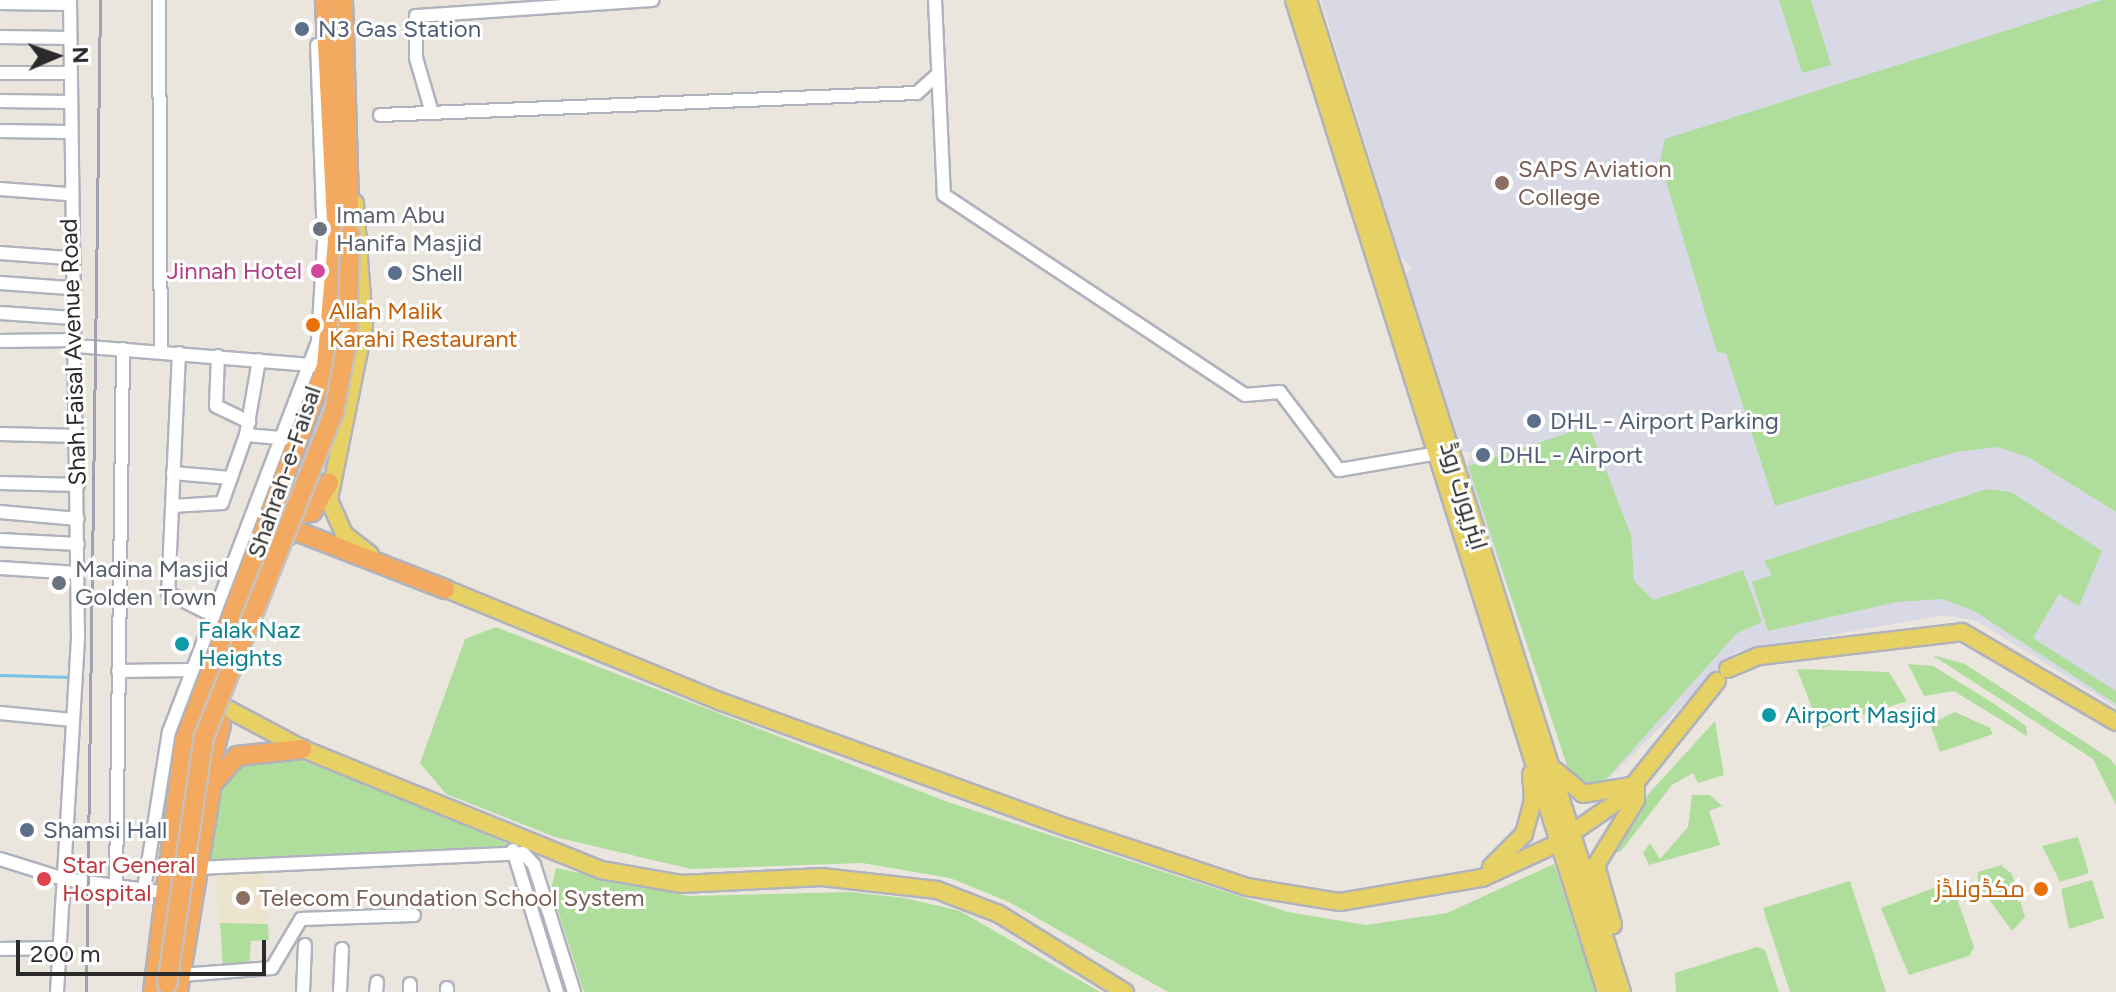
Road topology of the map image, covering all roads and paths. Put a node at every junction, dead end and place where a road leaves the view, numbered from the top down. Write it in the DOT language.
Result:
graph roads {
  1 [pos="159,0"];
  2 [pos="325,0"];
  3 [pos="343,0"];
  4 [pos="652,0"];
  5 [pos="935,0"];
  6 [pos="1294,0"];
  7 [pos="1308,0"];
  8 [pos="70,2"];
  9 [pos="0,3"];
  10 [pos="0,37"];
  11 [pos="70,38"];
  12 [pos="317,45"];
  13 [pos="0,73"];
  14 [pos="69,73"];
  15 [pos="938,74"];
  16 [pos="0,101"];
  17 [pos="68,102"];
  18 [pos="432,113"];
  19 [pos="380,115"];
  20 [pos="0,131"];
  21 [pos="68,132"];
  22 [pos="350,178"];
  23 [pos="0,189"];
  24 [pos="67,194"];
  25 [pos="0,253"];
  26 [pos="68,258"];
  27 [pos="0,283"];
  28 [pos="70,288"];
  29 [pos="0,313"];
  30 [pos="73,318"];
  31 [pos="0,341"];
  32 [pos="76,343"];
  33 [pos="123,349"];
  34 [pos="161,351"];
  35 [pos="179,353"];
  36 [pos="218,356"];
  37 [pos="259,360"];
  38 [pos="317,365"];
  39 [pos="320,391"];
  40 [pos="248,428"];
  41 [pos="0,434"];
  42 [pos="78,436"];
  43 [pos="294,439"];
  44 [pos="1438,453"];
  45 [pos="173,473"];
  46 [pos="231,478"];
  47 [pos="0,483"];
  48 [pos="329,483"];
  49 [pos="78,485"];
  50 [pos="289,502"];
  51 [pos="172,506"];
  52 [pos="0,512"];
  53 [pos="78,519"];
  54 [pos="0,540"];
  55 [pos="78,544"];
  56 [pos="0,568"];
  57 [pos="257,572"];
  58 [pos="78,573"];
  59 [pos="445,589"];
  60 [pos="214,616"];
  61 [pos="118,671"];
  62 [pos="198,671"];
  63 [pos="1520,676"];
  64 [pos="0,713"];
  65 [pos="73,720"];
  66 [pos="2116,722"];
  67 [pos="1530,747"];
  68 [pos="303,749"];
  69 [pos="1636,785"];
  70 [pos="173,797"];
  71 [pos="204,819"];
  72 [pos="1566,837"];
  73 [pos="513,850"];
  74 [pos="0,859"];
  75 [pos="197,868"];
  76 [pos="64,879"];
  77 [pos="1469,880"];
  78 [pos="116,885"];
  79 [pos="153,890"];
  80 [pos="414,915"];
  81 [pos="1602,928"];
  82 [pos="305,945"];
  83 [pos="59,948"];
  84 [pos="0,949"];
  85 [pos="342,949"];
  86 [pos="169,987"];
  87 [pos="57,992"];
  88 [pos="303,992"];
  89 [pos="340,992"];
  90 [pos="557,992"];
  91 [pos="574,992"];
  92 [pos="1125,992"];
  93 [pos="1606,992"];
  94 [pos="1622,992"];
  1 -- 34 [label="street"];
  2 -- 38 [label="highway, Shahrah-e-Faisal"];
  3 -- 22 [label="highway, Shahrah-e-Faisal"];
  4 -- 18 [label="street"];
  5 -- 15 [label="street"];
  6 -- 44 [label="main road, ایئرپورٹ روڈ"];
  7 -- 63 [label="main road, ایئرپورٹ روڈ"];
  8 -- 9 [label="street"];
  8 -- 11 [label="street, Shah Faisal Avenue Road"];
  10 -- 11 [label="street"];
  11 -- 14 [label="street, Shah Faisal Avenue Road"];
  12 -- 38 [label="street"];
  13 -- 14 [label="street"];
  14 -- 17 [label="street, Shah Faisal Avenue Road"];
  15 -- 18 [label="street"];
  15 -- 44 [label="street"];
  16 -- 17 [label="street"];
  17 -- 21 [label="street, Shah Faisal Avenue Road"];
  18 -- 19 [label="street"];
  20 -- 21 [label="street"];
  21 -- 24 [label="street, Shah Faisal Avenue Road"];
  22 -- 48 [label="main road"];
  22 -- 86 [label="highway, Shahrah-e-Faisal, bridge"];
  23 -- 24 [label="street"];
  24 -- 26 [label="street, Shah Faisal Avenue Road"];
  25 -- 26 [label="street"];
  26 -- 28 [label="street, Shah Faisal Avenue Road"];
  27 -- 28 [label="street"];
  28 -- 30 [label="street, Shah Faisal Avenue Road"];
  29 -- 30 [label="street"];
  30 -- 32 [label="street, Shah Faisal Avenue Road"];
  31 -- 32 [label="street"];
  32 -- 33 [label="street"];
  32 -- 42 [label="street, Shah Faisal Avenue Road"];
  33 -- 34 [label="street"];
  33 -- 61 [label="street"];
  34 -- 35 [label="street"];
  35 -- 36 [label="street"];
  35 -- 45 [label="street"];
  36 -- 37 [label="street"];
  36 -- 40 [label="street"];
  37 -- 38 [label="street"];
  37 -- 40 [label="street"];
  38 -- 39 [label="highway, Shahrah-e-Faisal"];
  38 -- 43 [label="street"];
  39 -- 43 [label="highway, Shahrah-e-Faisal"];
  39 -- 50 [label="highway"];
  40 -- 43 [label="street"];
  40 -- 46 [label="street"];
  41 -- 42 [label="street"];
  42 -- 49 [label="street, Shah Faisal Avenue Road"];
  43 -- 60 [label="street"];
  43 -- 62 [label="highway, Shahrah-e-Faisal"];
  44 -- 67 [label="main road, ایئرپورٹ روڈ"];
  45 -- 46 [label="street"];
  45 -- 51 [label="street"];
  46 -- 51 [label="street"];
  47 -- 49 [label="street"];
  48 -- 50 [label="highway"];
  48 -- 59 [label="main road"];
  49 -- 53 [label="street, Shah Faisal Avenue Road"];
  50 -- 57 [label="highway"];
  51 -- 60 [label="street"];
  52 -- 53 [label="street"];
  53 -- 55 [label="street, Shah Faisal Avenue Road"];
  54 -- 55 [label="street"];
  55 -- 58 [label="street, Shah Faisal Avenue Road"];
  56 -- 58 [label="street"];
  57 -- 59 [label="highway"];
  57 -- 62 [label="highway"];
  58 -- 65 [label="street, Shah Faisal Avenue Road"];
  59 -- 77 [label="main road"];
  60 -- 62 [label="street"];
  61 -- 62 [label="street"];
  61 -- 78 [label="street"];
  62 -- 68 [label="main road"];
  62 -- 70 [label="highway, Shahrah-e-Faisal"];
  62 -- 79 [label="street"];
  63 -- 69 [label="main road"];
  63 -- 72 [label="main road, ایئرپورٹ روڈ"];
  64 -- 65 [label="street"];
  65 -- 76 [label="street, Shah Faisal Avenue Road"];
  66 -- 69 [label="main road"];
  67 -- 72 [label="main road, ایئرپورٹ روڈ"];
  67 -- 77 [label="main road"];
  68 -- 71 [label="highway"];
  68 -- 92 [label="main road"];
  69 -- 72 [label="main road"];
  69 -- 81 [label="main road"];
  70 -- 71 [label="highway"];
  70 -- 79 [label="highway, Shahrah-e-Faisal"];
  71 -- 75 [label="highway"];
  72 -- 77 [label="main road"];
  72 -- 81 [label="main road, ایئرپورٹ روڈ"];
  72 -- 93 [label="main road, ایئرپورٹ روڈ"];
  73 -- 75 [label="street"];
  73 -- 90 [label="street"];
  73 -- 91 [label="street"];
  74 -- 76 [label="street"];
  75 -- 86 [label="highway"];
  76 -- 78 [label="street"];
  76 -- 83 [label="street, Shah Faisal Avenue Road"];
  78 -- 79 [label="street"];
  79 -- 86 [label="highway, Shahrah-e-Faisal"];
  80 -- 86 [label="street"];
  81 -- 94 [label="main road, ایئرپورٹ روڈ"];
  82 -- 88 [label="street"];
  83 -- 84 [label="street"];
  83 -- 87 [label="street, Shah Faisal Avenue Road"];
  85 -- 89 [label="street"];
}
